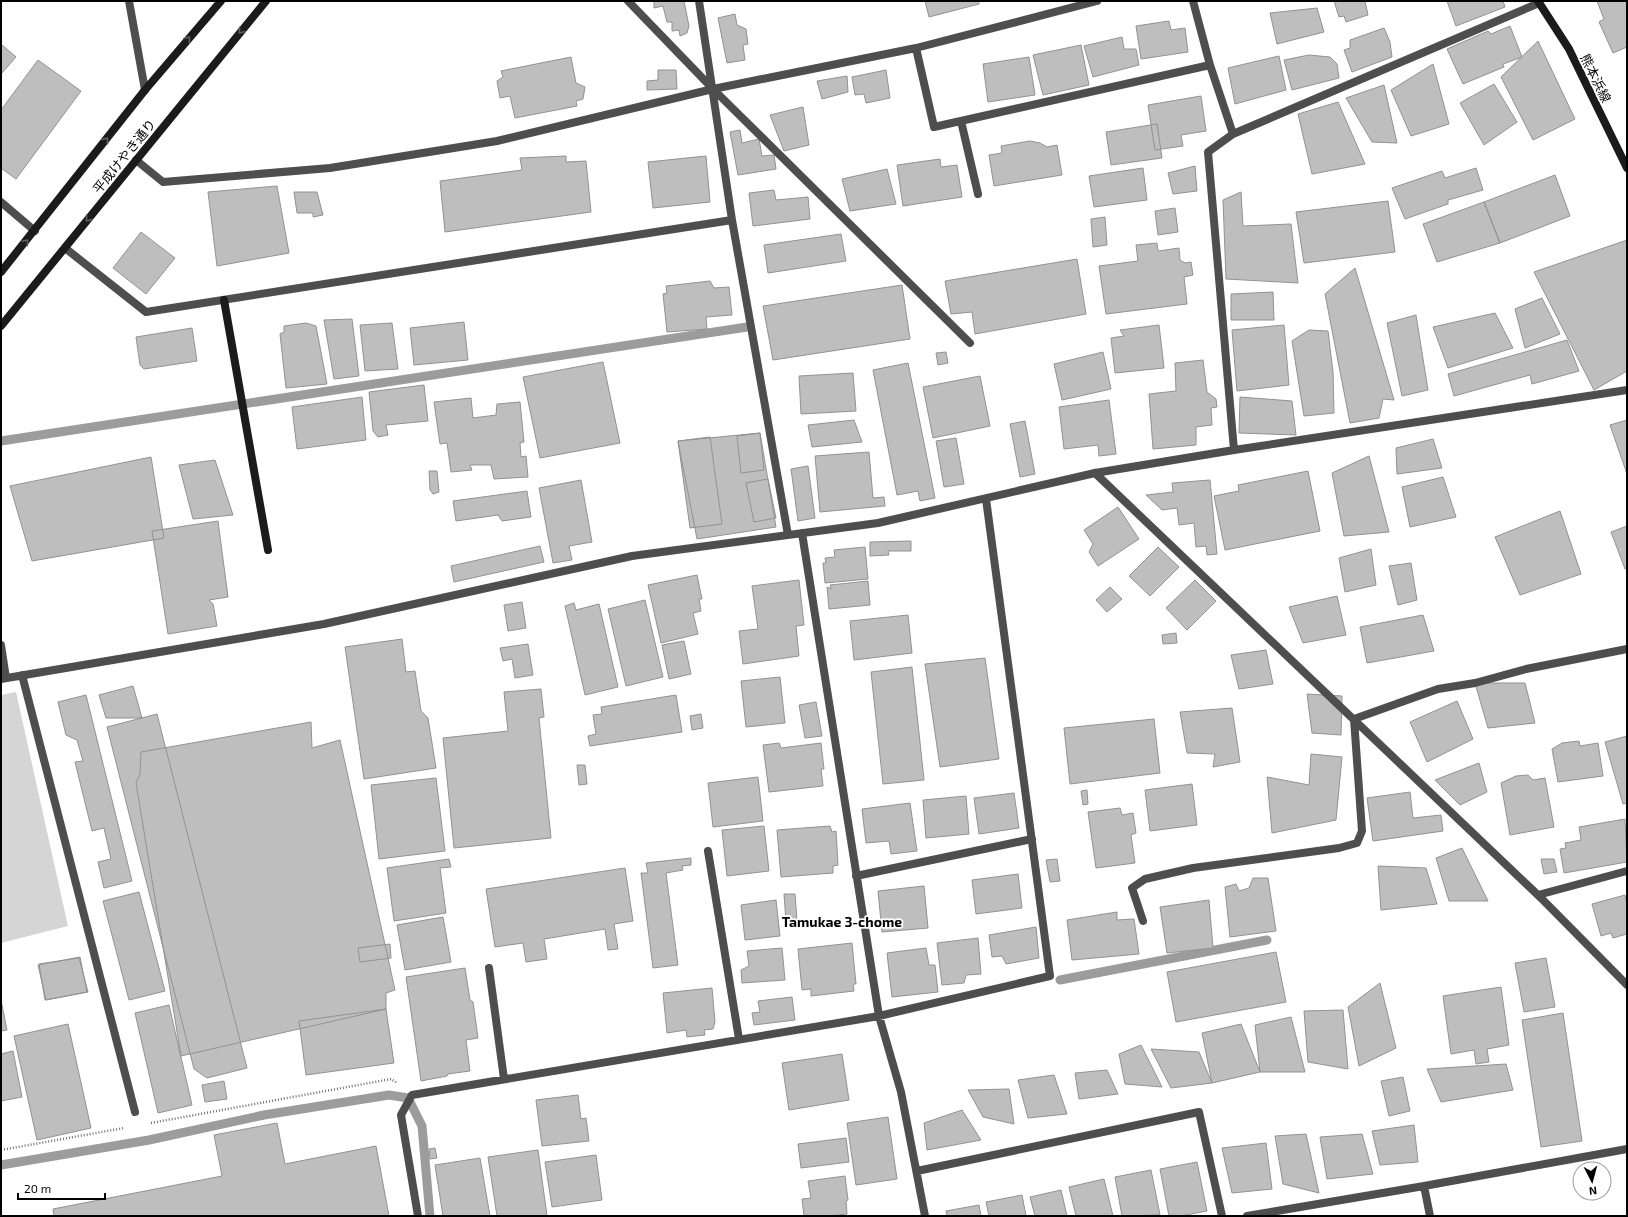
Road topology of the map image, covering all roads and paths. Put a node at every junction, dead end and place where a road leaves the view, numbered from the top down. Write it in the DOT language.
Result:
graph roads {
  1 [pos="129,1"];
  2 [pos="220,1"];
  3 [pos="266,1"];
  4 [pos="628,1"];
  5 [pos="699,1"];
  6 [pos="1098,1"];
  7 [pos="1193,1"];
  8 [pos="1539,2"];
  9 [pos="916,48"];
  10 [pos="1210,65"];
  11 [pos="713,89"];
  12 [pos="145,90"];
  13 [pos="961,121"];
  14 [pos="1233,134"];
  15 [pos="136,160"];
  16 [pos="1627,168"];
  17 [pos="978,194"];
  18 [pos="1,202"];
  19 [pos="732,220"];
  20 [pos="35,231"];
  21 [pos="65,248"];
  22 [pos="1,272"];
  23 [pos="224,300"];
  24 [pos="1,326"];
  25 [pos="970,343"];
  26 [pos="1627,390"];
  27 [pos="1234,450"];
  28 [pos="1095,473"];
  29 [pos="986,499"];
  30 [pos="802,533"];
  31 [pos="788,535"];
  32 [pos="268,550"];
  33 [pos="1,645"];
  34 [pos="1627,649"];
  35 [pos="22,675"];
  36 [pos="3,679"];
  37 [pos="1354,719"];
  38 [pos="1032,839"];
  39 [pos="708,851"];
  40 [pos="1627,871"];
  41 [pos="856,876"];
  42 [pos="1538,895"];
  43 [pos="1143,921"];
  44 [pos="489,968"];
  45 [pos="1627,985"];
  46 [pos="879,1016"];
  47 [pos="739,1039"];
  48 [pos="504,1079"];
  49 [pos="412,1095"];
  50 [pos="134,1112"];
  51 [pos="149,1123"];
  52 [pos="126,1127"];
  53 [pos="1627,1149"];
  54 [pos="1,1150"];
  55 [pos="917,1171"];
  56 [pos="1424,1186"];
  57 [pos="418,1216"];
  58 [pos="925,1216"];
  59 [pos="1222,1216"];
  60 [pos="1247,1216"];
  61 [pos="1430,1216"];
  1 -- 12 [label="street"];
  12 -- 2 [label="street, 平成けやき通り, one-way"];
  3 -- 15 [label="street, 平成けやき通り, one-way"];
  4 -- 11 [label="street"];
  5 -- 11 [label="street"];
  6 -- 9 [label="street"];
  7 -- 10 [label="street"];
  8 -- 14 [label="street"];
  8 -- 16 [label="street, 熊本浜線"];
  9 -- 11 [label="street"];
  9 -- 13 [label="street"];
  10 -- 13 [label="street"];
  10 -- 14 [label="street"];
  11 -- 15 [label="street"];
  11 -- 19 [label="street"];
  11 -- 25 [label="street"];
  20 -- 12 [label="street, 平成けやき通り, one-way"];
  13 -- 17 [label="street"];
  14 -- 27 [label="street"];
  15 -- 21 [label="street, 平成けやき通り, one-way"];
  18 -- 20 [label="street"];
  19 -- 23 [label="street"];
  19 -- 31 [label="street"];
  22 -- 20 [label="street, 平成けやき通り, one-way"];
  21 -- 23 [label="street"];
  21 -- 24 [label="street, 平成けやき通り"];
  23 -- 32 [label="street"];
  26 -- 27 [label="street"];
  27 -- 28 [label="street"];
  28 -- 29 [label="street"];
  28 -- 37 [label="street"];
  29 -- 30 [label="street"];
  29 -- 38 [label="street"];
  30 -- 31 [label="street"];
  30 -- 41 [label="street"];
  31 -- 35 [label="street"];
  33 -- 36 [label="street"];
  34 -- 37 [label="street"];
  35 -- 36 [label="street"];
  35 -- 50 [label="street"];
  37 -- 42 [label="street"];
  37 -- 43 [label="street"];
  38 -- 41 [label="street"];
  38 -- 46 [label="street"];
  39 -- 47 [label="street"];
  40 -- 42 [label="street"];
  41 -- 46 [label="street"];
  42 -- 45 [label="street"];
  44 -- 48 [label="street"];
  46 -- 47 [label="street"];
  46 -- 55 [label="street"];
  47 -- 48 [label="street"];
  48 -- 49 [label="street"];
  49 -- 51 [label="path"];
  49 -- 57 [label="street"];
  52 -- 54 [label="path"];
  53 -- 56 [label="street"];
  55 -- 58 [label="street"];
  55 -- 59 [label="street"];
  56 -- 60 [label="street"];
  56 -- 61 [label="street"];
}
